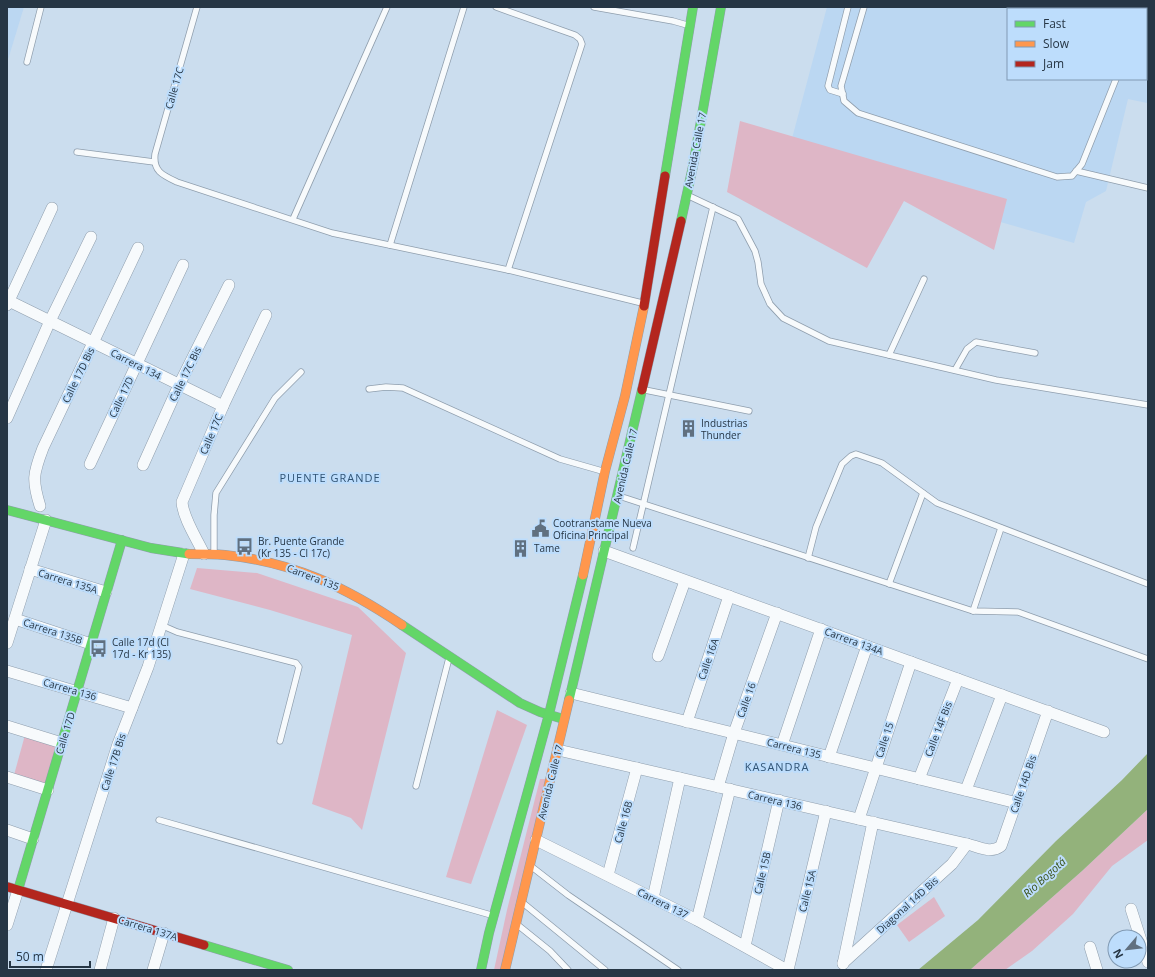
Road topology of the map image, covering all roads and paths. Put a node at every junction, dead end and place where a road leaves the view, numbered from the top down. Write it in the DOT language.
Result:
graph roads {
  1 [pos="41,7"];
  2 [pos="197,7"];
  3 [pos="387,7"];
  4 [pos="464,7"];
  5 [pos="496,7"];
  6 [pos="594,7"];
  7 [pos="693,7"];
  8 [pos="721,7"];
  9 [pos="848,7"];
  10 [pos="864,7"];
  11 [pos="607,8"];
  12 [pos="689,26"];
  13 [pos="27,62"];
  14 [pos="1116,80"];
  15 [pos="843,94"];
  16 [pos="77,152"];
  17 [pos="154,162"];
  18 [pos="1076,171"];
  19 [pos="1148,188"];
  20 [pos="687,195"];
  21 [pos="713,207"];
  22 [pos="52,208"];
  23 [pos="293,219"];
  24 [pos="91,237"];
  25 [pos="390,245"];
  26 [pos="138,248"];
  27 [pos="183,265"];
  28 [pos="508,270"];
  29 [pos="924,279"];
  30 [pos="229,285"];
  31 [pos="8,302"];
  32 [pos="644,304"];
  33 [pos="266,315"];
  34 [pos="50,321"];
  35 [pos="94,342"];
  36 [pos="1035,353"];
  37 [pos="889,355"];
  38 [pos="136,364"];
  39 [pos="955,370"];
  40 [pos="301,372"];
  41 [pos="179,385"];
  42 [pos="369,389"];
  43 [pos="643,390"];
  44 [pos="669,395"];
  45 [pos="1148,405"];
  46 [pos="223,406"];
  47 [pos="749,410"];
  48 [pos="7,418"];
  49 [pos="90,464"];
  50 [pos="142,465"];
  51 [pos="605,471"];
  52 [pos="923,493"];
  53 [pos="618,496"];
  54 [pos="643,504"];
  55 [pos="40,506"];
  56 [pos="7,510"];
  57 [pos="46,520"];
  58 [pos="1001,528"];
  59 [pos="122,540"];
  60 [pos="632,548"];
  61 [pos="604,551"];
  62 [pos="184,554"];
  63 [pos="209,554"];
  64 [pos="808,558"];
  65 [pos="30,569"];
  66 [pos="686,581"];
  67 [pos="889,584"];
  68 [pos="1148,584"];
  69 [pos="106,592"];
  70 [pos="729,596"];
  71 [pos="973,612"];
  72 [pos="777,613"];
  73 [pos="15,619"];
  74 [pos="161,625"];
  75 [pos="821,630"];
  76 [pos="7,643"];
  77 [pos="91,644"];
  78 [pos="867,646"];
  79 [pos="658,656"];
  80 [pos="449,657"];
  81 [pos="1148,659"];
  82 [pos="910,662"];
  83 [pos="7,671"];
  84 [pos="958,679"];
  85 [pos="77,692"];
  86 [pos="571,693"];
  87 [pos="1002,695"];
  88 [pos="132,708"];
  89 [pos="1048,711"];
  90 [pos="549,714"];
  91 [pos="565,720"];
  92 [pos="687,722"];
  93 [pos="7,726"];
  94 [pos="1104,732"];
  95 [pos="734,733"];
  96 [pos="280,741"];
  97 [pos="62,743"];
  98 [pos="782,745"];
  99 [pos="558,750"];
  100 [pos="829,757"];
  101 [pos="638,768"];
  102 [pos="875,768"];
  103 [pos="7,777"];
  104 [pos="680,778"];
  105 [pos="919,779"];
  106 [pos="416,786"];
  107 [pos="718,786"];
  108 [pos="730,789"];
  109 [pos="48,790"];
  110 [pos="966,790"];
  111 [pos="779,800"];
  112 [pos="1017,803"];
  113 [pos="826,812"];
  114 [pos="859,819"];
  115 [pos="158,820"];
  116 [pos="873,822"];
  117 [pos="7,830"];
  118 [pos="33,839"];
  119 [pos="536,840"];
  120 [pos="967,844"];
  121 [pos="991,851"];
  122 [pos="530,865"];
  123 [pos="608,875"];
  124 [pos="12,888"];
  125 [pos="653,898"];
  126 [pos="521,900"];
  127 [pos="67,904"];
  128 [pos="1131,909"];
  129 [pos="494,915"];
  130 [pos="114,918"];
  131 [pos="697,920"];
  132 [pos="515,924"];
  133 [pos="7,925"];
  134 [pos="164,933"];
  135 [pos="745,946"];
  136 [pos="1090,947"];
  137 [pos="1148,962"];
  138 [pos="842,966"];
  139 [pos="46,970"];
  140 [pos="100,970"];
  141 [pos="153,970"];
  142 [pos="288,970"];
  143 [pos="481,970"];
  144 [pos="505,970"];
  145 [pos="568,970"];
  146 [pos="605,970"];
  147 [pos="678,970"];
  148 [pos="787,970"];
  149 [pos="1097,970"];
  1 -- 13 [label="lane"];
  2 -- 17 [label="lane, Calle 17C"];
  3 -- 23 [label="lane"];
  4 -- 25 [label="lane"];
  5 -- 28 [label="lane"];
  6 -- 11 [label="lane"];
  7 -- 12 [label="main road, Avenida Calle 17"];
  8 -- 20 [label="main road, Avenida Calle 17"];
  9 -- 15 [label="lane"];
  10 -- 15 [label="lane"];
  11 -- 12 [label="lane"];
  12 -- 32 [label="main road, Avenida Calle 17"];
  14 -- 18 [label="lane"];
  15 -- 18 [label="lane"];
  16 -- 17 [label="lane"];
  17 -- 23 [label="lane"];
  18 -- 19 [label="lane"];
  20 -- 21 [label="lane"];
  20 -- 43 [label="main road, Avenida Calle 17"];
  21 -- 37 [label="lane"];
  21 -- 44 [label="lane"];
  22 -- 31 [label="street"];
  23 -- 25 [label="lane"];
  24 -- 34 [label="street"];
  25 -- 28 [label="lane"];
  26 -- 35 [label="street, Calle 17D Bis"];
  27 -- 38 [label="street, Calle 17D"];
  28 -- 32 [label="lane"];
  29 -- 37 [label="lane"];
  30 -- 41 [label="street, Calle 17C Bis"];
  31 -- 34 [label="street, Carrera 134"];
  32 -- 51 [label="main road, Avenida Calle 17"];
  33 -- 46 [label="street, Calle 17C"];
  34 -- 35 [label="street, Carrera 134"];
  34 -- 48 [label="street"];
  35 -- 38 [label="street, Carrera 134"];
  35 -- 55 [label="street, Calle 17D Bis"];
  36 -- 39 [label="lane"];
  37 -- 39 [label="lane"];
  38 -- 41 [label="street, Carrera 134"];
  38 -- 49 [label="street, Calle 17D"];
  39 -- 45 [label="lane"];
  40 -- 63 [label="lane"];
  41 -- 46 [label="street, Carrera 134"];
  41 -- 50 [label="street, Calle 17C Bis"];
  42 -- 51 [label="lane"];
  43 -- 44 [label="lane"];
  43 -- 53 [label="main road, Avenida Calle 17"];
  44 -- 47 [label="lane"];
  44 -- 54 [label="lane"];
  46 -- 63 [label="street, Calle 17C"];
  51 -- 90 [label="main road, Avenida Calle 17"];
  52 -- 58 [label="lane"];
  52 -- 64 [label="lane"];
  52 -- 67 [label="lane"];
  53 -- 54 [label="lane"];
  53 -- 61 [label="main road, Avenida Calle 17"];
  54 -- 60 [label="lane"];
  54 -- 64 [label="lane"];
  56 -- 57 [label="main road, Carrera 135"];
  57 -- 59 [label="main road, Carrera 135"];
  57 -- 65 [label="street"];
  58 -- 68 [label="lane"];
  58 -- 71 [label="lane"];
  59 -- 62 [label="main road, Carrera 135"];
  59 -- 69 [label="main road, Calle 17D"];
  61 -- 66 [label="street, Carrera 134A"];
  61 -- 86 [label="main road, Avenida Calle 17"];
  62 -- 63 [label="main road, Carrera 135"];
  62 -- 74 [label="street, Calle 17B Bis"];
  63 -- 80 [label="main road, Carrera 135"];
  64 -- 67 [label="lane"];
  65 -- 69 [label="street, Carrera 135A"];
  65 -- 73 [label="street"];
  66 -- 70 [label="street, Carrera 134A"];
  66 -- 79 [label="street"];
  67 -- 71 [label="lane"];
  69 -- 77 [label="main road, Calle 17D"];
  70 -- 72 [label="street, Carrera 134A"];
  70 -- 92 [label="street, Calle 16A"];
  71 -- 81 [label="lane"];
  72 -- 75 [label="street, Carrera 134A"];
  72 -- 95 [label="street, Calle 16"];
  73 -- 76 [label="street"];
  73 -- 77 [label="street, Carrera 135B"];
  74 -- 88 [label="street, Calle 17B Bis"];
  74 -- 96 [label="lane"];
  75 -- 78 [label="street, Carrera 134A"];
  75 -- 98 [label="street"];
  77 -- 85 [label="main road, Calle 17D"];
  78 -- 82 [label="street, Carrera 134A"];
  78 -- 100 [label="street"];
  80 -- 90 [label="main road, Carrera 135"];
  80 -- 106 [label="lane"];
  82 -- 84 [label="street, Carrera 134A"];
  82 -- 102 [label="street, Calle 15"];
  83 -- 85 [label="street, Carrera 136"];
  84 -- 87 [label="street, Carrera 134A"];
  84 -- 105 [label="street, Calle 14F Bis"];
  85 -- 88 [label="street, Carrera 136"];
  85 -- 97 [label="main road, Calle 17D"];
  86 -- 91 [label="main road, Avenida Calle 17"];
  86 -- 92 [label="street, Carrera 135"];
  87 -- 89 [label="street, Carrera 134A"];
  87 -- 110 [label="street"];
  88 -- 127 [label="street, Calle 17B Bis"];
  89 -- 94 [label="street, Carrera 134A"];
  89 -- 112 [label="street, Calle 14D Bis"];
  90 -- 91 [label="main road, Carrera 135"];
  90 -- 129 [label="main road, Avenida Calle 17"];
  91 -- 99 [label="main road, Avenida Calle 17"];
  92 -- 95 [label="street, Carrera 135"];
  93 -- 97 [label="street"];
  95 -- 98 [label="street, Carrera 135"];
  95 -- 107 [label="street, Calle 16"];
  97 -- 109 [label="main road, Calle 17D"];
  98 -- 100 [label="street, Carrera 135"];
  99 -- 101 [label="street, Carrera 136"];
  99 -- 119 [label="main road, Avenida Calle 17"];
  100 -- 102 [label="street, Carrera 135"];
  101 -- 104 [label="street, Carrera 136"];
  101 -- 123 [label="street, Calle 16B"];
  102 -- 105 [label="street, Carrera 135"];
  102 -- 114 [label="street, Calle 15"];
  103 -- 109 [label="street"];
  104 -- 107 [label="street, Carrera 136"];
  104 -- 125 [label="street"];
  105 -- 110 [label="street, Carrera 135"];
  107 -- 108 [label="street, Carrera 136"];
  108 -- 111 [label="street, Carrera 136"];
  108 -- 131 [label="street"];
  109 -- 118 [label="main road, Calle 17D"];
  110 -- 112 [label="street, Carrera 135"];
  111 -- 113 [label="street, Carrera 136"];
  111 -- 135 [label="street, Calle 15B"];
  112 -- 121 [label="street, Calle 14D Bis"];
  113 -- 114 [label="street, Carrera 136"];
  113 -- 148 [label="street, Calle 15A"];
  114 -- 116 [label="street, Carrera 136"];
  115 -- 129 [label="lane"];
  116 -- 120 [label="street, Carrera 136"];
  116 -- 138 [label="street"];
  117 -- 118 [label="street"];
  118 -- 124 [label="main road, Calle 17D"];
  119 -- 122 [label="main road, Avenida Calle 17"];
  119 -- 123 [label="street, Carrera 137"];
  120 -- 121 [label="street, Carrera 136"];
  120 -- 138 [label="street, Diagonal 14D Bis"];
  122 -- 126 [label="main road, Avenida Calle 17"];
  122 -- 147 [label="lane"];
  123 -- 125 [label="street, Carrera 137"];
  124 -- 127 [label="main road, Carrera 137A"];
  124 -- 133 [label="street, Calle 17D"];
  125 -- 131 [label="street, Carrera 137"];
  126 -- 132 [label="main road, Avenida Calle 17"];
  126 -- 146 [label="lane"];
  127 -- 130 [label="main road, Carrera 137A"];
  127 -- 139 [label="street, Calle 17B Bis"];
  128 -- 137 [label="street"];
  129 -- 143 [label="main road, Avenida Calle 17"];
  130 -- 134 [label="main road, Carrera 137A"];
  130 -- 140 [label="street"];
  131 -- 135 [label="street, Carrera 137"];
  132 -- 144 [label="main road, Avenida Calle 17"];
  132 -- 145 [label="lane"];
  134 -- 141 [label="street"];
  134 -- 142 [label="main road, Carrera 137A"];
  135 -- 148 [label="street, Carrera 137"];
  136 -- 149 [label="street"];
}
